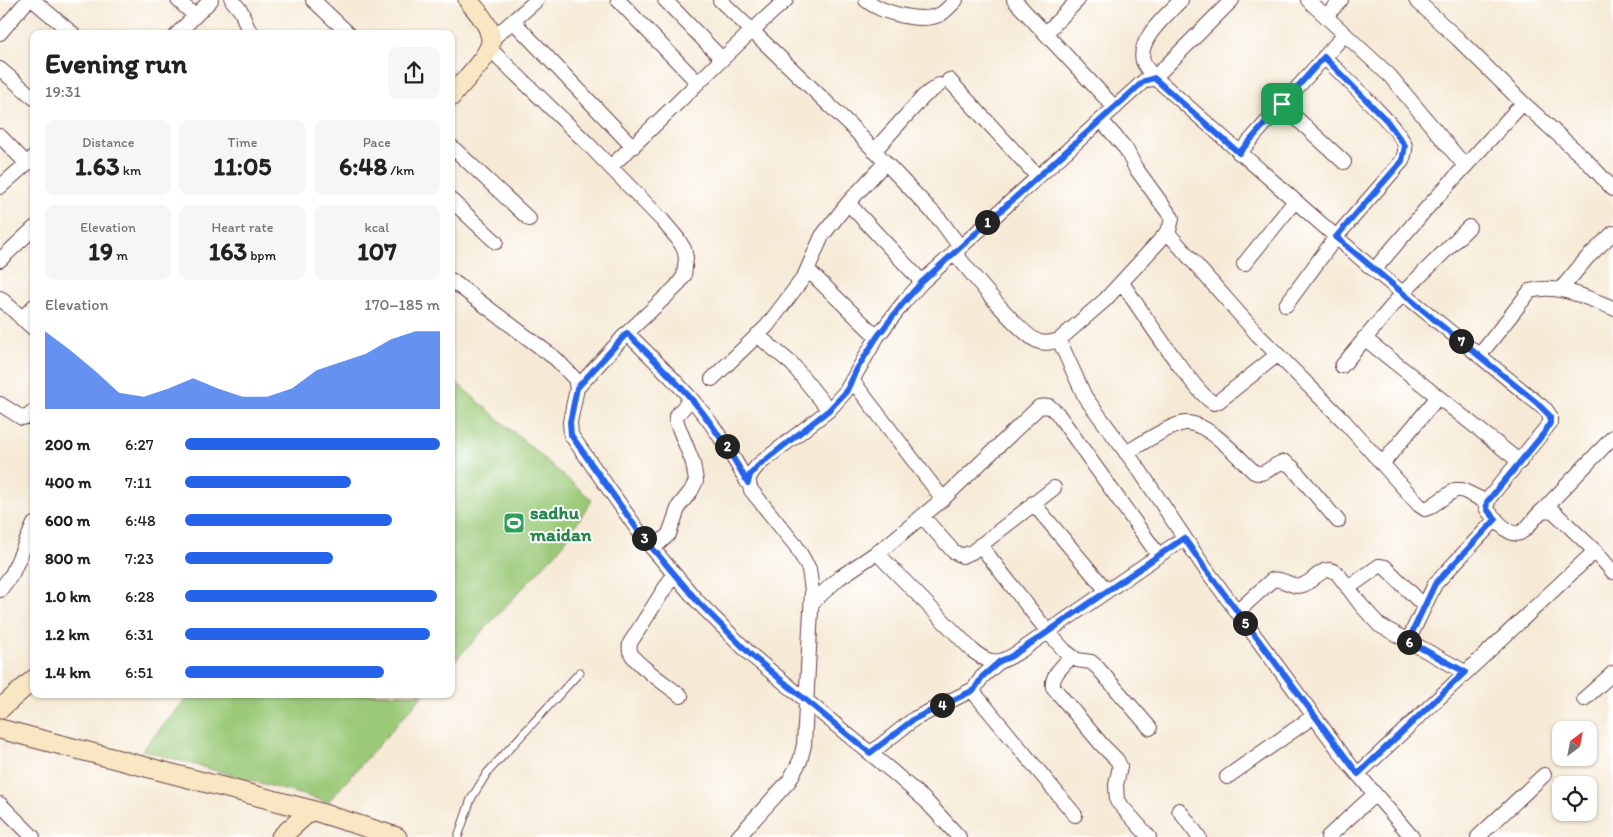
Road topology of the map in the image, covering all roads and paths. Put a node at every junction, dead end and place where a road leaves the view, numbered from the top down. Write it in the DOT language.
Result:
graph roads {
  1 [pos="28,0"];
  2 [pos="33,0"];
  3 [pos="178,0"];
  4 [pos="211,0"];
  5 [pos="232,0"];
  6 [pos="313,0"];
  7 [pos="468,0"];
  8 [pos="538,0"];
  9 [pos="618,0"];
  10 [pos="665,0"];
  11 [pos="720,0"];
  12 [pos="786,0"];
  13 [pos="866,0"];
  14 [pos="956,0"];
  15 [pos="1014,0"];
  16 [pos="1078,0"];
  17 [pos="1182,0"];
  18 [pos="1232,0"];
  19 [pos="1308,0"];
  20 [pos="1341,0"];
  21 [pos="1416,0"];
  22 [pos="195,16"];
  23 [pos="1326,16"];
  24 [pos="512,21"];
  25 [pos="67,30"];
  26 [pos="181,30"];
  27 [pos="248,30"];
  28 [pos="345,30"];
  29 [pos="752,30"];
  30 [pos="0,33"];
  31 [pos="1046,33"];
  32 [pos="1345,34"];
  33 [pos="490,44"];
  34 [pos="1324,57"];
  35 [pos="722,59"];
  36 [pos="0,69"];
  37 [pos="1154,78"];
  38 [pos="698,83"];
  39 [pos="455,91"];
  40 [pos="30,95"];
  41 [pos="1523,103"];
  42 [pos="1282,104"];
  43 [pos="1114,108"];
  44 [pos="1101,120"];
  45 [pos="0,136"];
  46 [pos="633,147"];
  47 [pos="455,150"];
  48 [pos="874,151"];
  49 [pos="1239,153"];
  50 [pos="30,161"];
  51 [pos="1344,162"];
  52 [pos="885,163"];
  53 [pos="1465,166"];
  54 [pos="610,167"];
  55 [pos="1038,177"];
  56 [pos="0,187"];
  57 [pos="1613,189"];
  58 [pos="1295,201"];
  59 [pos="848,203"];
  60 [pos="455,204"];
  61 [pos="529,219"];
  62 [pos="1468,227"];
  63 [pos="30,232"];
  64 [pos="1167,232"];
  65 [pos="1613,233"];
  66 [pos="1336,237"];
  67 [pos="496,242"];
  68 [pos="957,249"];
  69 [pos="0,260"];
  70 [pos="1244,264"];
  71 [pos="808,270"];
  72 [pos="1374,270"];
  73 [pos="922,282"];
  74 [pos="455,283"];
  75 [pos="1122,283"];
  76 [pos="1561,289"];
  77 [pos="1403,293"];
  78 [pos="0,298"];
  79 [pos="1286,305"];
  80 [pos="1613,308"];
  81 [pos="30,310"];
  82 [pos="22,318"];
  83 [pos="30,325"];
  84 [pos="627,333"];
  85 [pos="758,335"];
  86 [pos="877,337"];
  87 [pos="1364,338"];
  88 [pos="1059,340"];
  89 [pos="1277,355"];
  90 [pos="1479,356"];
  91 [pos="1342,366"];
  92 [pos="712,379"];
  93 [pos="852,380"];
  94 [pos="577,388"];
  95 [pos="1438,397"];
  96 [pos="691,399"];
  97 [pos="0,404"];
  98 [pos="829,410"];
  99 [pos="30,414"];
  100 [pos="1613,437"];
  101 [pos="1126,452"];
  102 [pos="1520,462"];
  103 [pos="1382,464"];
  104 [pos="748,483"];
  105 [pos="1054,488"];
  106 [pos="943,499"];
  107 [pos="1487,502"];
  108 [pos="1033,504"];
  109 [pos="1543,510"];
  110 [pos="922,516"];
  111 [pos="1496,519"];
  112 [pos="1338,521"];
  113 [pos="30,533"];
  114 [pos="1184,538"];
  115 [pos="980,545"];
  116 [pos="653,549"];
  117 [pos="1595,551"];
  118 [pos="877,553"];
  119 [pos="1159,556"];
  120 [pos="1613,572"];
  121 [pos="674,574"];
  122 [pos="1348,588"];
  123 [pos="0,590"];
  124 [pos="1107,591"];
  125 [pos="812,603"];
  126 [pos="1424,606"];
  127 [pos="1237,612"];
  128 [pos="1048,632"];
  129 [pos="1408,641"];
  130 [pos="1071,657"];
  131 [pos="1000,661"];
  132 [pos="580,672"];
  133 [pos="1465,672"];
  134 [pos="1613,672"];
  135 [pos="30,683"];
  136 [pos="974,690"];
  137 [pos="681,696"];
  138 [pos="806,700"];
  139 [pos="1584,700"];
  140 [pos="0,709"];
  141 [pos="1314,716"];
  142 [pos="1150,728"];
  143 [pos="0,729"];
  144 [pos="870,753"];
  145 [pos="1358,774"];
  146 [pos="1544,775"];
  147 [pos="1228,777"];
  148 [pos="1375,794"];
  149 [pos="0,804"];
  150 [pos="311,810"];
  151 [pos="1179,810"];
  152 [pos="1075,815"];
  153 [pos="1407,835"];
  154 [pos="34,837"];
  155 [pos="282,837"];
  156 [pos="398,837"];
  157 [pos="458,837"];
  158 [pos="738,837"];
  159 [pos="960,837"];
  160 [pos="1149,837"];
  161 [pos="1199,837"];
  162 [pos="1328,837"];
  163 [pos="1478,837"];
  1 -- 30 [label="street"];
  2 -- 25 [label="street"];
  3 -- 22 [label="street"];
  4 -- 22 [label="street"];
  5 -- 27 [label="street"];
  6 -- 28 [label="street"];
  7 -- 33 [label="main road"];
  8 -- 24 [label="street"];
  9 -- 38 [label="street"];
  10 -- 35 [label="street"];
  11 -- 29 [label="street"];
  12 -- 29 [label="street"];
  13 -- 14 [label="street"];
  15 -- 31 [label="street"];
  16 -- 31 [label="street"];
  17 -- 37 [label="street"];
  18 -- 37 [label="street"];
  19 -- 23 [label="street"];
  20 -- 23 [label="street"];
  21 -- 41 [label="street"];
  22 -- 26 [label="street"];
  23 -- 32 [label="street"];
  24 -- 33 [label="street"];
  24 -- 46 [label="street"];
  29 -- 35 [label="street"];
  29 -- 48 [label="street"];
  31 -- 43 [label="street"];
  32 -- 34 [label="street"];
  32 -- 53 [label="street"];
  33 -- 39 [label="main road"];
  33 -- 54 [label="street"];
  34 -- 42 [label="street"];
  34 -- 66 [label="street"];
  35 -- 38 [label="street"];
  36 -- 40 [label="street"];
  37 -- 43 [label="street"];
  37 -- 49 [label="street"];
  38 -- 46 [label="street"];
  41 -- 53 [label="street"];
  41 -- 57 [label="street"];
  42 -- 49 [label="street"];
  42 -- 51 [label="street"];
  43 -- 44 [label="street"];
  44 -- 55 [label="street"];
  44 -- 64 [label="street"];
  45 -- 50 [label="street"];
  46 -- 54 [label="street"];
  47 -- 61 [label="street"];
  48 -- 52 [label="street"];
  48 -- 55 [label="street"];
  49 -- 58 [label="street"];
  50 -- 56 [label="street"];
  52 -- 59 [label="street"];
  52 -- 68 [label="street"];
  53 -- 72 [label="street"];
  54 -- 84 [label="street"];
  55 -- 68 [label="street"];
  58 -- 66 [label="street"];
  58 -- 70 [label="street"];
  59 -- 71 [label="street"];
  59 -- 73 [label="street"];
  60 -- 67 [label="street"];
  62 -- 77 [label="street"];
  63 -- 69 [label="street"];
  64 -- 75 [label="street"];
  64 -- 89 [label="street"];
  65 -- 76 [label="street"];
  66 -- 72 [label="street"];
  66 -- 79 [label="street"];
  68 -- 73 [label="street"];
  68 -- 88 [label="street"];
  71 -- 85 [label="street"];
  71 -- 86 [label="street"];
  72 -- 77 [label="street"];
  73 -- 86 [label="street"];
  74 -- 94 [label="street"];
  75 -- 88 [label="street"];
  75 -- 89 [label="street"];
  76 -- 80 [label="street"];
  76 -- 90 [label="street"];
  77 -- 87 [label="street"];
  77 -- 90 [label="street"];
  78 -- 82 [label="street"];
  81 -- 82 [label="street"];
  82 -- 83 [label="street"];
  84 -- 94 [label="street"];
  84 -- 96 [label="street"];
  85 -- 92 [label="street"];
  85 -- 98 [label="street"];
  86 -- 93 [label="street"];
  87 -- 91 [label="street"];
  87 -- 95 [label="street"];
  88 -- 101 [label="street"];
  89 -- 103 [label="street"];
  90 -- 102 [label="street"];
  93 -- 98 [label="street"];
  93 -- 106 [label="street"];
  94 -- 116 [label="street"];
  95 -- 102 [label="street"];
  95 -- 103 [label="street"];
  96 -- 104 [label="street"];
  96 -- 116 [label="street"];
  97 -- 99 [label="street"];
  98 -- 104 [label="street"];
  100 -- 109 [label="street"];
  101 -- 112 [label="street"];
  101 -- 114 [label="street"];
  102 -- 107 [label="street"];
  103 -- 107 [label="street"];
  104 -- 125 [label="street"];
  105 -- 108 [label="street"];
  106 -- 110 [label="street"];
  106 -- 119 [label="street"];
  107 -- 111 [label="street"];
  108 -- 115 [label="street"];
  108 -- 124 [label="street"];
  109 -- 111 [label="street"];
  109 -- 117 [label="street"];
  110 -- 115 [label="street"];
  110 -- 118 [label="street"];
  111 -- 126 [label="street"];
  113 -- 123 [label="street"];
  114 -- 119 [label="street"];
  114 -- 127 [label="street"];
  115 -- 128 [label="street"];
  116 -- 121 [label="street"];
  117 -- 120 [label="street"];
  117 -- 133 [label="street"];
  118 -- 125 [label="street"];
  118 -- 131 [label="street"];
  119 -- 124 [label="street"];
  121 -- 137 [label="street"];
  121 -- 138 [label="street"];
  122 -- 126 [label="street"];
  122 -- 127 [label="street"];
  122 -- 129 [label="street"];
  124 -- 128 [label="street"];
  125 -- 138 [label="street"];
  126 -- 129 [label="street"];
  127 -- 141 [label="street"];
  128 -- 130 [label="street"];
  128 -- 131 [label="street"];
  129 -- 133 [label="street"];
  130 -- 142 [label="street"];
  130 -- 160 [label="street"];
  131 -- 136 [label="street"];
  132 -- 157 [label="lane"];
  133 -- 145 [label="street"];
  134 -- 139 [label="street"];
  135 -- 140 [label="main road"];
  136 -- 144 [label="street"];
  136 -- 152 [label="street"];
  138 -- 144 [label="street"];
  138 -- 158 [label="street"];
  141 -- 145 [label="street"];
  141 -- 147 [label="street"];
  143 -- 150 [label="main road"];
  144 -- 159 [label="street"];
  145 -- 148 [label="street"];
  146 -- 163 [label="street"];
  148 -- 153 [label="street"];
  148 -- 162 [label="street"];
  149 -- 154 [label="street"];
  150 -- 155 [label="main road"];
  150 -- 156 [label="main road"];
  151 -- 161 [label="street"];
}
